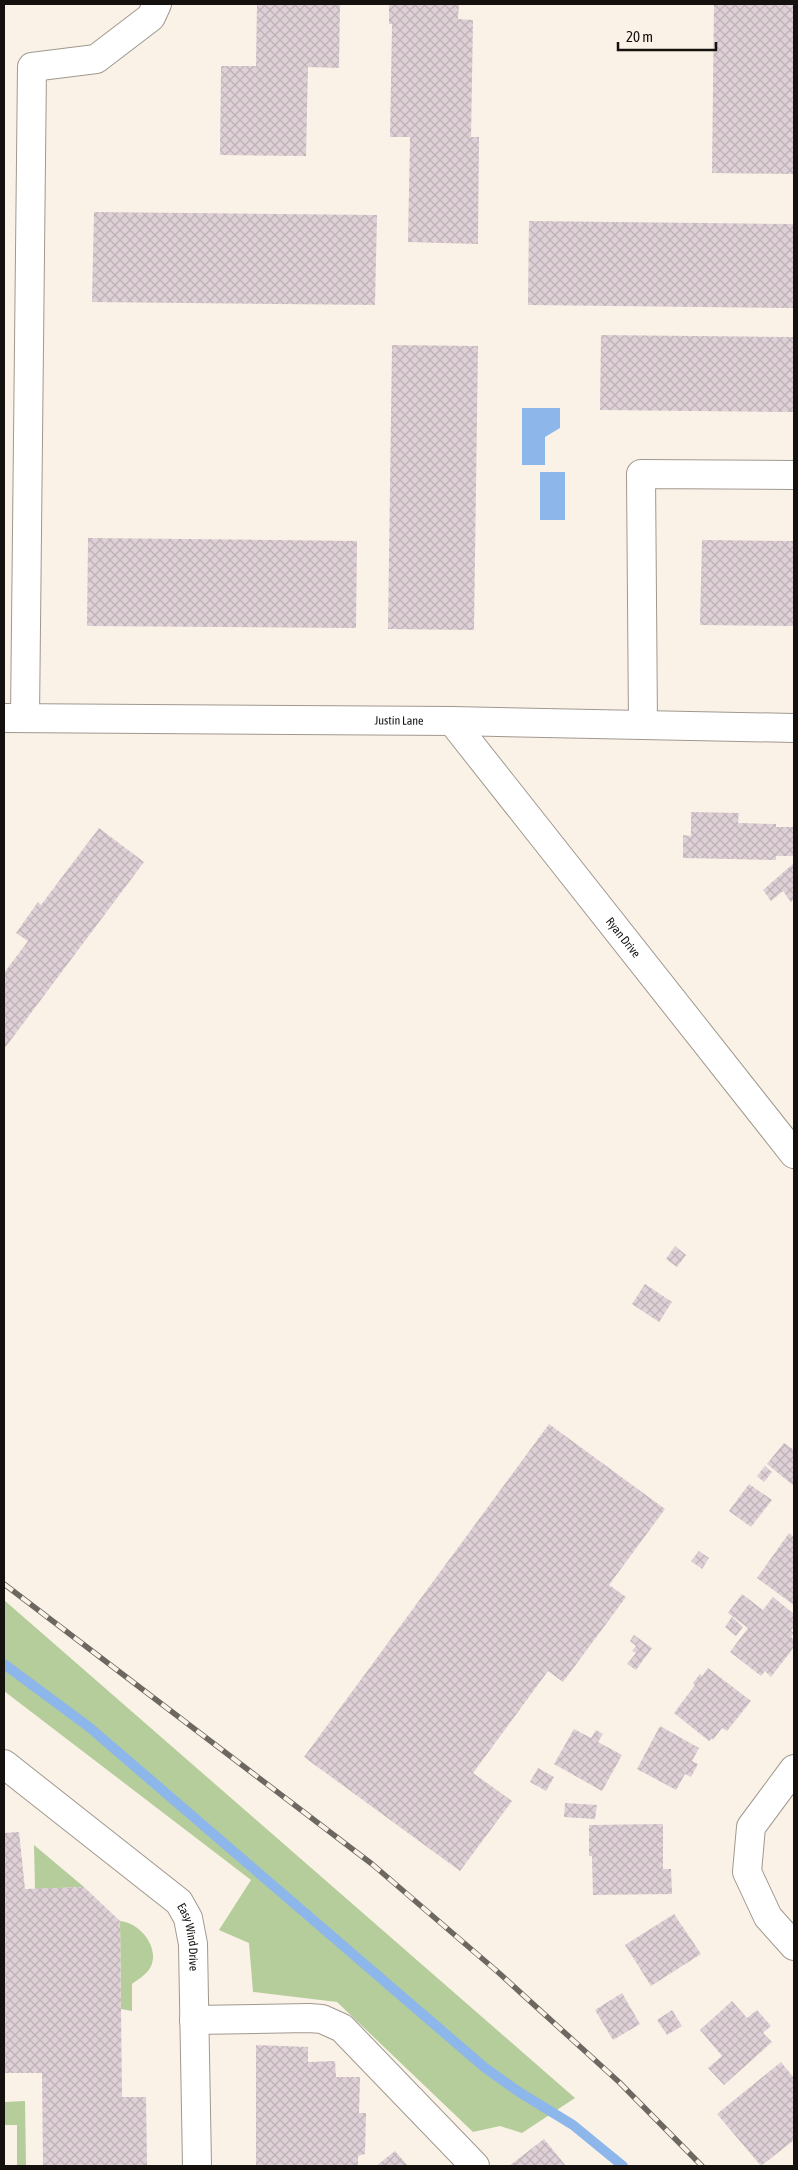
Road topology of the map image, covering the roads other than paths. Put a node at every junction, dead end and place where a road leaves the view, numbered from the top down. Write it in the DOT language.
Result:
graph roads {
  1 [pos="157,4"];
  2 [pos="794,475"];
  3 [pos="14,718"];
  4 [pos="452,721"];
  5 [pos="643,725"];
  6 [pos="794,728"];
  7 [pos="794,1154"];
  8 [pos="4,1764"];
  9 [pos="794,1769"];
  10 [pos="794,1946"];
  11 [pos="194,2020"];
  12 [pos="197,2166"];
  13 [pos="476,2166"];
  1 -- 3 [label="street"];
  2 -- 5 [label="street"];
  3 -- 4 [label="street, Justin Lane"];
  4 -- 5 [label="street, Justin Lane"];
  4 -- 7 [label="street, Ryan Drive"];
  5 -- 6 [label="street, Justin Lane"];
  8 -- 11 [label="street, Easy Wind Drive"];
  9 -- 10 [label="street"];
  11 -- 12 [label="street, Easy Wind Drive"];
  11 -- 13 [label="street"];
}
